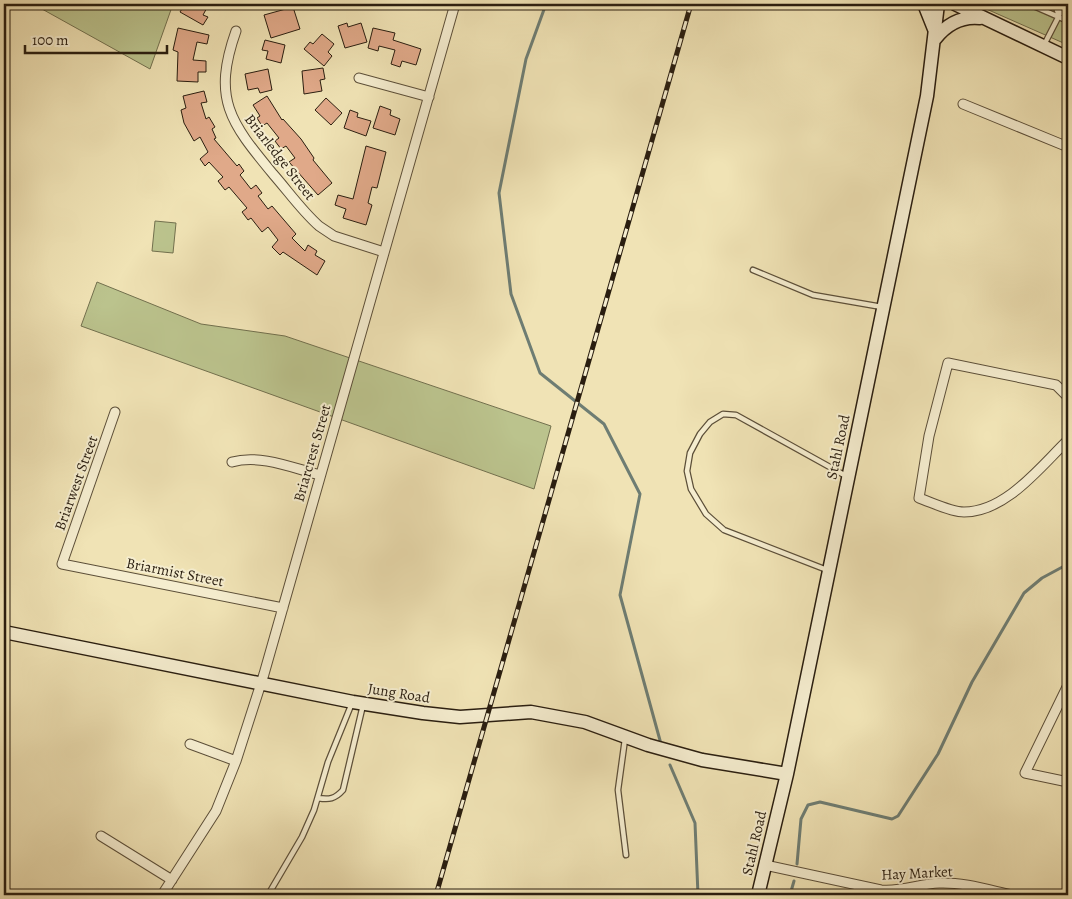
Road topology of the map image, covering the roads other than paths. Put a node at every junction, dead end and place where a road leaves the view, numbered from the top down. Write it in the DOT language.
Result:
graph roads {
  1 [pos="455,4"];
  2 [pos="924,4"];
  3 [pos="938,4"];
  4 [pos="955,4"];
  5 [pos="1029,4"];
  6 [pos="1055,4"];
  7 [pos="1065,4"];
  8 [pos="1059,16"];
  9 [pos="984,18"];
  10 [pos="1068,21"];
  11 [pos="236,31"];
  12 [pos="935,37"];
  13 [pos="1044,46"];
  14 [pos="1068,58"];
  15 [pos="359,78"];
  16 [pos="429,97"];
  17 [pos="964,104"];
  18 [pos="1068,147"];
  19 [pos="384,252"];
  20 [pos="754,270"];
  21 [pos="883,307"];
  22 [pos="1068,397"];
  23 [pos="115,412"];
  24 [pos="1068,440"];
  25 [pos="4,460"];
  26 [pos="232,462"];
  27 [pos="4,467"];
  28 [pos="320,475"];
  29 [pos="848,476"];
  30 [pos="62,564"];
  31 [pos="829,570"];
  32 [pos="283,608"];
  33 [pos="4,632"];
  34 [pos="261,684"];
  35 [pos="1068,685"];
  36 [pos="358,703"];
  37 [pos="625,737"];
  38 [pos="190,744"];
  39 [pos="236,760"];
  40 [pos="787,774"];
  41 [pos="1068,782"];
  42 [pos="318,798"];
  43 [pos="101,836"];
  44 [pos="626,855"];
  45 [pos="766,865"];
  46 [pos="172,880"];
  47 [pos="867,891"];
  48 [pos="162,895"];
  49 [pos="268,895"];
  50 [pos="758,895"];
  51 [pos="1012,895"];
  1 -- 16 [label="street, Briarcrest Street"];
  2 -- 12 [label="street"];
  3 -- 12 [label="street, Stahl Road"];
  4 -- 9 [label="street"];
  5 -- 8 [label="lane"];
  6 -- 8 [label="lane"];
  7 -- 8 [label="lane"];
  8 -- 10 [label="lane"];
  8 -- 13 [label="lane"];
  9 -- 12 [label="street"];
  9 -- 13 [label="street"];
  11 -- 19 [label="street, Briarledge Street"];
  12 -- 21 [label="street, Stahl Road"];
  13 -- 14 [label="street"];
  15 -- 16 [label="street"];
  16 -- 19 [label="street, Briarcrest Street"];
  17 -- 18 [label="street"];
  19 -- 28 [label="street, Briarcrest Street"];
  20 -- 21 [label="lane"];
  21 -- 29 [label="street, Stahl Road"];
  22 -- 24 [label="street"];
  23 -- 30 [label="street, Briarwest Street"];
  25 -- 27 [label="lane"];
  26 -- 28 [label="street"];
  28 -- 32 [label="street, Briarcrest Street"];
  29 -- 31 [label="street, Stahl Road"];
  29 -- 31 [label="lane"];
  30 -- 32 [label="street, Briarmist Street"];
  31 -- 40 [label="street, Stahl Road"];
  32 -- 34 [label="street, Briarcrest Street"];
  33 -- 34 [label="street, Jung Road"];
  34 -- 36 [label="street, Jung Road"];
  34 -- 39 [label="street, Briarcrest Street"];
  35 -- 41 [label="street"];
  36 -- 37 [label="street, Jung Road"];
  36 -- 42 [label="lane"];
  36 -- 42 [label="lane"];
  37 -- 40 [label="street, Jung Road"];
  37 -- 44 [label="lane"];
  38 -- 39 [label="street"];
  39 -- 46 [label="street, Briarcrest Street"];
  40 -- 45 [label="street, Stahl Road"];
  42 -- 49 [label="lane"];
  43 -- 46 [label="street"];
  45 -- 47 [label="street, Hay Market"];
  45 -- 50 [label="street, Stahl Road"];
  46 -- 48 [label="street, Briarcrest Street"];
  47 -- 51 [label="street, Hay Market"];
}
